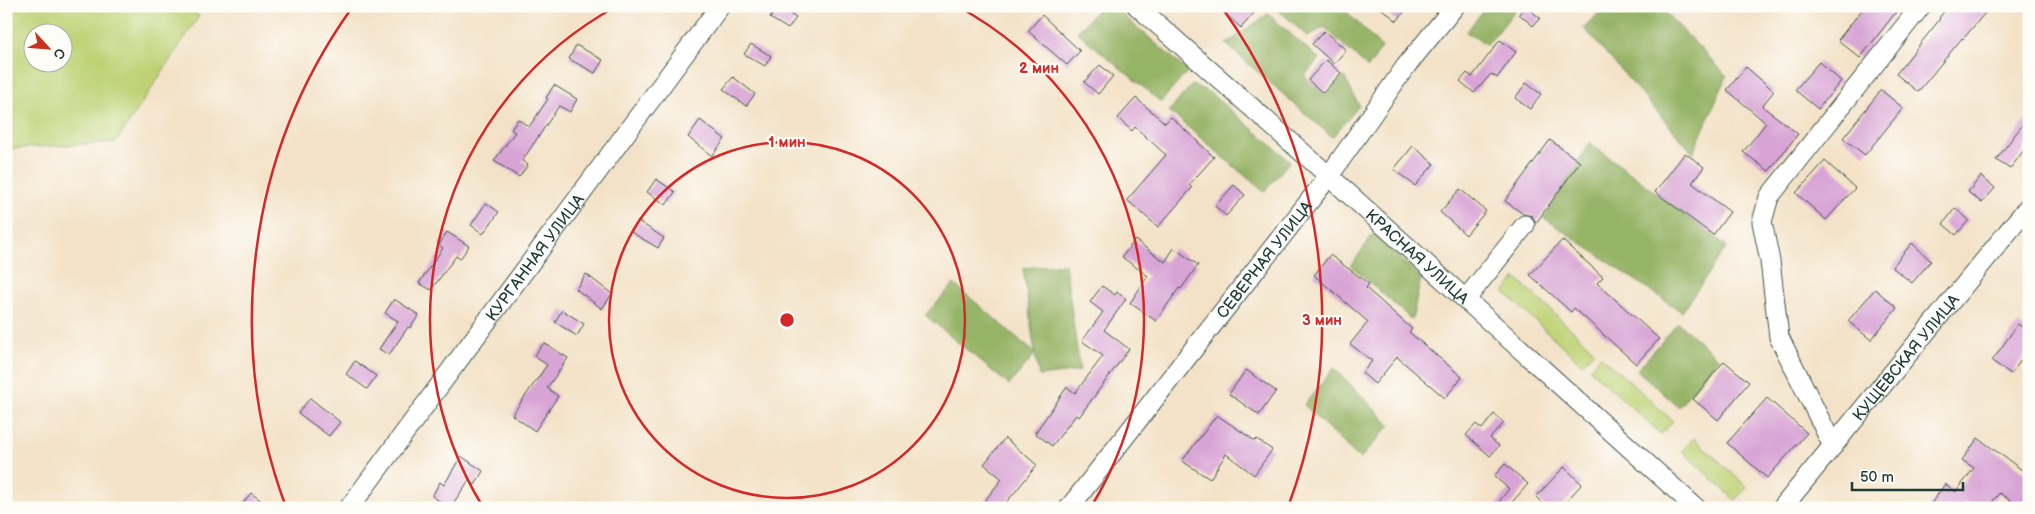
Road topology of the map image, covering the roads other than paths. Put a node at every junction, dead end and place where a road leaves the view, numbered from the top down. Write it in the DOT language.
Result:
graph roads {
  1 [pos="720,6"];
  2 [pos="1137,6"];
  3 [pos="1455,6"];
  4 [pos="1921,6"];
  5 [pos="1329,176"];
  6 [pos="2029,206"];
  7 [pos="1526,225"];
  8 [pos="1466,299"];
  9 [pos="1833,446"];
  10 [pos="349,508"];
  11 [pos="1069,508"];
  12 [pos="1696,508"];
  13 [pos="1782,508"];
  1 -- 10 [label="street, КУРГАННАЯ УЛИЦА"];
  2 -- 5 [label="street, КРАСНАЯ УЛИЦА"];
  3 -- 5 [label="street, СЕВЕРНАЯ УЛИЦА"];
  4 -- 9 [label="street"];
  5 -- 8 [label="street, КРАСНАЯ УЛИЦА"];
  5 -- 11 [label="street, СЕВЕРНАЯ УЛИЦА"];
  6 -- 9 [label="street, КУЩЕВСКАЯ УЛИЦА"];
  7 -- 8 [label="street"];
  8 -- 12 [label="street, КРАСНАЯ УЛИЦА"];
  9 -- 13 [label="street, КУЩЕВСКАЯ УЛИЦА"];
}
